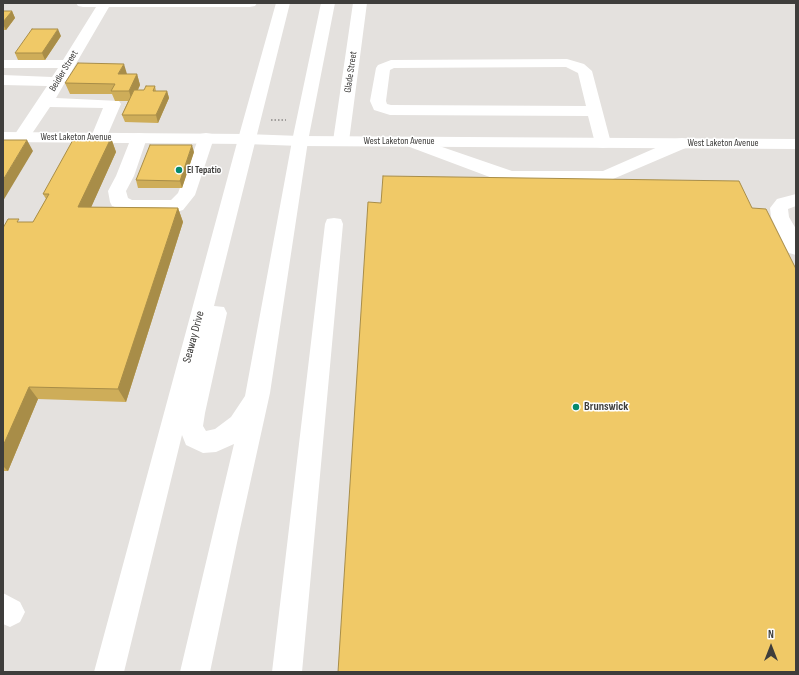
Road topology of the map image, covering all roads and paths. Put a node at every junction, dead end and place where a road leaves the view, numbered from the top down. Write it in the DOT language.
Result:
graph roads {
  1 [pos="84,3"];
  2 [pos="105,3"];
  3 [pos="250,3"];
  4 [pos="283,3"];
  5 [pos="316,3"];
  6 [pos="328,3"];
  7 [pos="360,3"];
  8 [pos="3,64"];
  9 [pos="68,64"];
  10 [pos="3,80"];
  11 [pos="57,82"];
  12 [pos="45,102"];
  13 [pos="595,111"];
  14 [pos="305,118"];
  15 [pos="270,120"];
  16 [pos="286,120"];
  17 [pos="3,137"];
  18 [pos="21,137"];
  19 [pos="99,137"];
  20 [pos="139,138"];
  21 [pos="206,138"];
  22 [pos="246,139"];
  23 [pos="300,141"];
  24 [pos="341,141"];
  25 [pos="413,142"];
  26 [pos="603,143"];
  27 [pos="682,143"];
  28 [pos="796,144"];
  29 [pos="240,163"];
  30 [pos="796,200"];
  31 [pos="334,224"];
  32 [pos="796,248"];
  33 [pos="258,393"];
  34 [pos="108,672"];
  35 [pos="194,672"];
  36 [pos="287,672"];
  1 -- 2 [label="main road"];
  2 -- 3 [label="main road"];
  2 -- 9 [label="main road, Beidler Street"];
  4 -- 22 [label="main road, Seaway Drive"];
  5 -- 14 [label="main road"];
  6 -- 14 [label="main road"];
  7 -- 24 [label="main road, Glade Street"];
  8 -- 9 [label="main road"];
  9 -- 11 [label="main road, Beidler Street"];
  10 -- 11 [label="main road"];
  11 -- 12 [label="main road, Beidler Street"];
  12 -- 18 [label="main road, Beidler Street"];
  12 -- 19 [label="main road"];
  13 -- 13 [label="main road"];
  13 -- 26 [label="main road"];
  14 -- 23 [label="main road"];
  15 -- 16 [label="path"];
  17 -- 18 [label="main road, West Laketon Avenue"];
  18 -- 19 [label="main road, West Laketon Avenue"];
  19 -- 20 [label="main road, West Laketon Avenue"];
  20 -- 21 [label="main road, West Laketon Avenue"];
  20 -- 21 [label="main road"];
  21 -- 22 [label="main road, West Laketon Avenue"];
  22 -- 23 [label="main road, West Laketon Avenue"];
  22 -- 29 [label="main road, Seaway Drive"];
  23 -- 24 [label="main road, West Laketon Avenue"];
  23 -- 33 [label="main road"];
  24 -- 25 [label="main road, West Laketon Avenue"];
  25 -- 26 [label="main road, West Laketon Avenue"];
  25 -- 27 [label="main road"];
  26 -- 27 [label="main road, West Laketon Avenue"];
  27 -- 28 [label="main road, West Laketon Avenue"];
  29 -- 33 [label="main road"];
  29 -- 34 [label="main road, Seaway Drive"];
  30 -- 32 [label="main road"];
  31 -- 36 [label="main road"];
  33 -- 35 [label="main road"];
}
